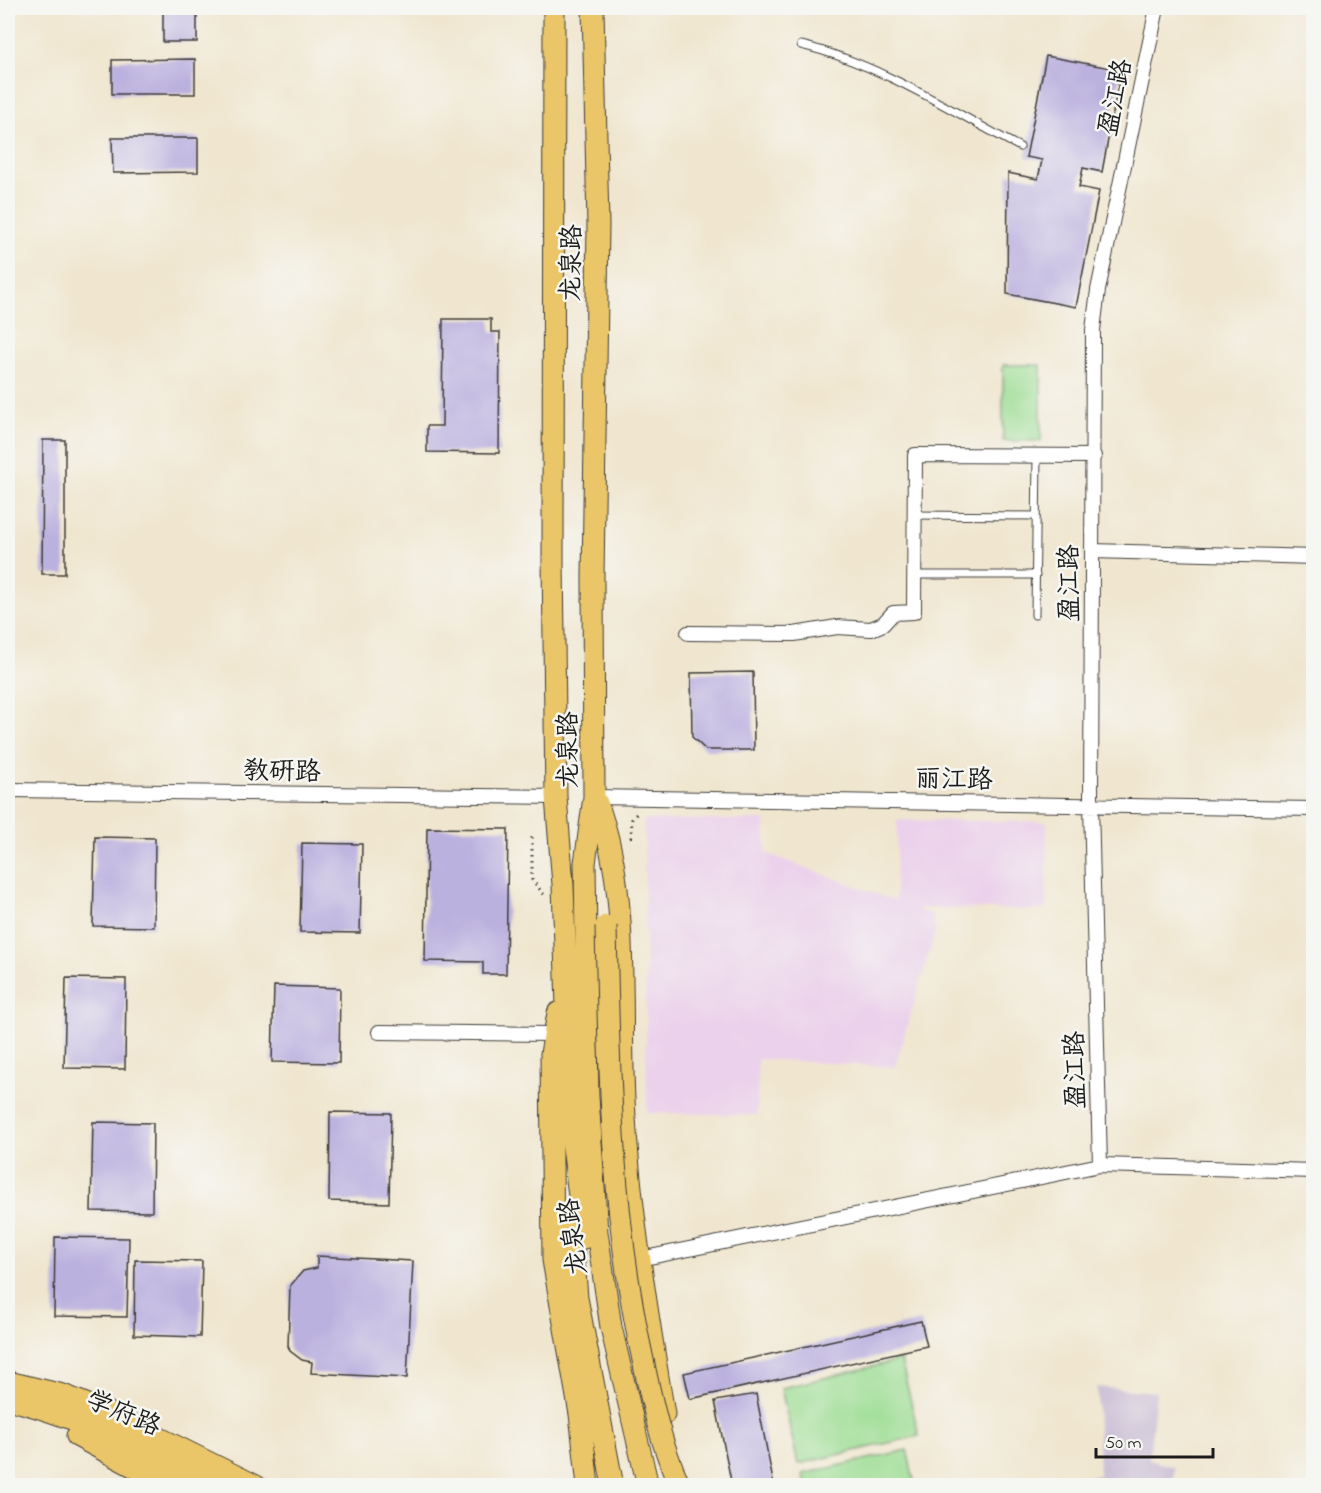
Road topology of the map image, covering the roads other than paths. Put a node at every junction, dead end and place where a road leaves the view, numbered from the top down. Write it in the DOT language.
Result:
graph roads {
  1 [pos="554,8"];
  2 [pos="592,8"];
  3 [pos="1157,8"];
  4 [pos="801,45"];
  5 [pos="1020,147"];
  6 [pos="1037,456"];
  7 [pos="1094,456"];
  8 [pos="914,514"];
  9 [pos="1036,516"];
  10 [pos="1092,551"];
  11 [pos="1314,557"];
  12 [pos="914,575"];
  13 [pos="1036,575"];
  14 [pos="1035,615"];
  15 [pos="688,633"];
  16 [pos="8,790"];
  17 [pos="556,797"];
  18 [pos="594,797"];
  19 [pos="1091,804"];
  20 [pos="1314,809"];
  21 [pos="566,980"];
  22 [pos="379,1032"];
  23 [pos="554,1034"];
  24 [pos="1100,1165"];
  25 [pos="1314,1171"];
  26 [pos="584,1232"];
  27 [pos="640,1259"];
  28 [pos="8,1382"];
  29 [pos="8,1399"];
  30 [pos="8,1410"];
  31 [pos="39,1418"];
  32 [pos="170,1485"];
  33 [pos="192,1485"];
  34 [pos="215,1485"];
  35 [pos="255,1485"];
  36 [pos="588,1485"];
  37 [pos="613,1485"];
  38 [pos="634,1485"];
  39 [pos="648,1485"];
  40 [pos="678,1485"];
  1 -- 17 [label="main road, 龙泉路"];
  2 -- 18 [label="main road, 龙泉路"];
  3 -- 7 [label="street, 盈江路"];
  4 -- 5 [label="lane"];
  6 -- 7 [label="street"];
  6 -- 8 [label="street"];
  6 -- 9 [label="lane"];
  7 -- 10 [label="street, 盈江路"];
  8 -- 9 [label="lane"];
  8 -- 12 [label="street"];
  9 -- 13 [label="lane"];
  10 -- 11 [label="street"];
  10 -- 19 [label="street, 盈江路"];
  12 -- 13 [label="lane"];
  12 -- 15 [label="street"];
  13 -- 14 [label="lane"];
  16 -- 17 [label="street, 教研路"];
  17 -- 21 [label="main road, 龙泉路"];
  18 -- 19 [label="street, 丽江路"];
  18 -- 26 [label="main road, 龙泉路"];
  18 -- 27 [label="main road"];
  18 -- 40 [label="main road, bridge"];
  19 -- 20 [label="street, 丽江路"];
  19 -- 24 [label="street, 盈江路"];
  21 -- 23 [label="main road"];
  21 -- 26 [label="main road, 龙泉路"];
  22 -- 23 [label="street"];
  23 -- 36 [label="main road"];
  24 -- 25 [label="street"];
  24 -- 27 [label="street"];
  26 -- 37 [label="main road"];
  26 -- 38 [label="main road, 龙泉路"];
  26 -- 39 [label="main road, 龙泉路"];
  27 -- 40 [label="main road"];
  28 -- 35 [label="main road"];
  29 -- 34 [label="main road, 学府路"];
  30 -- 31 [label="main road, 学府路"];
  31 -- 32 [label="main road, 学府路"];
  31 -- 33 [label="main road, 学府路"];
}
